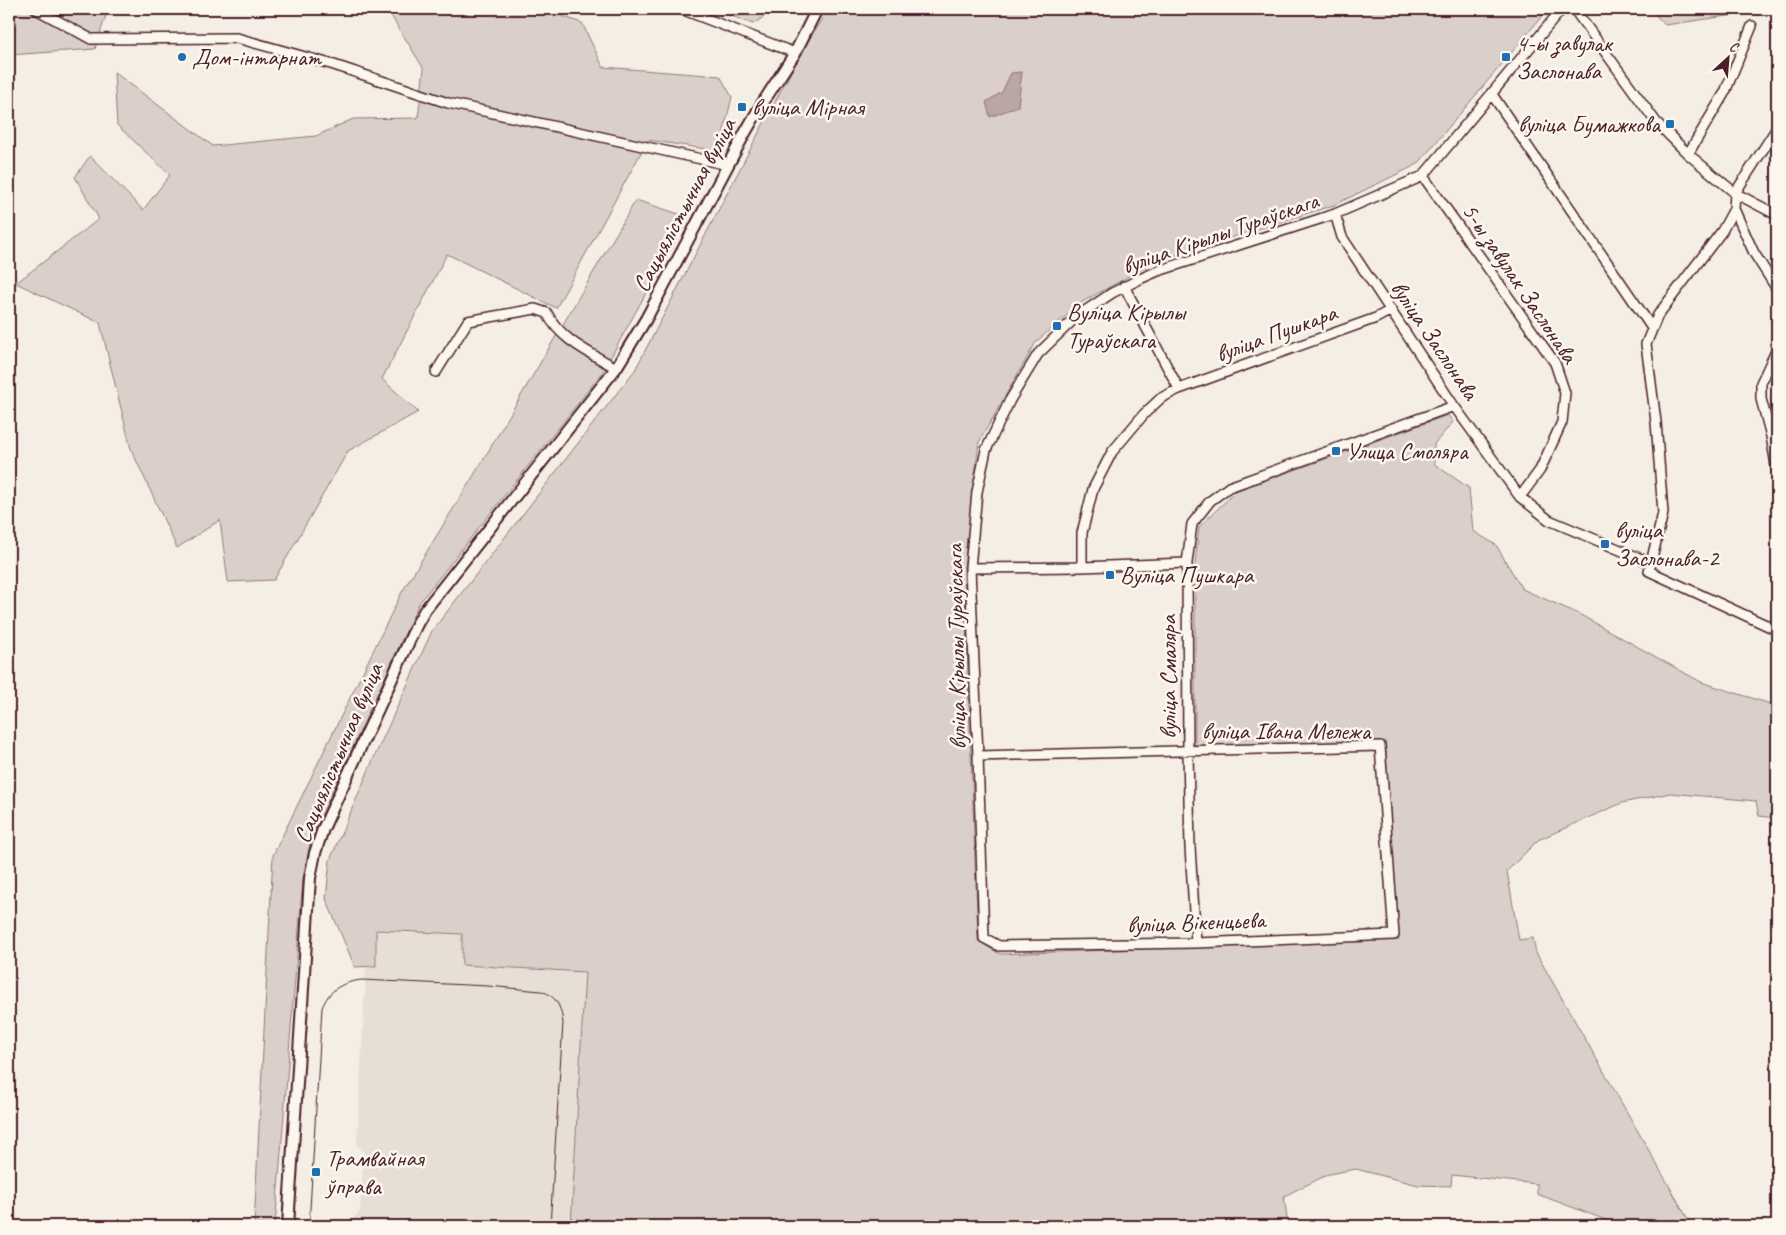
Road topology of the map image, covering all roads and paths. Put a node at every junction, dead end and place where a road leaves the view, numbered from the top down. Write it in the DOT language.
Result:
graph roads {
  1 [pos="36,9"];
  2 [pos="682,9"];
  3 [pos="817,9"];
  4 [pos="1562,9"];
  5 [pos="1574,9"];
  6 [pos="1752,26"];
  7 [pos="795,53"];
  8 [pos="1491,93"];
  9 [pos="1777,128"];
  10 [pos="1688,154"];
  11 [pos="728,165"];
  12 [pos="1423,176"];
  13 [pos="1735,193"];
  14 [pos="1734,209"];
  15 [pos="1335,214"];
  16 [pos="1777,214"];
  17 [pos="1124,286"];
  18 [pos="1777,289"];
  19 [pos="1391,310"];
  20 [pos="1652,328"];
  21 [pos="1777,349"];
  22 [pos="616,368"];
  23 [pos="436,372"];
  24 [pos="1179,389"];
  25 [pos="1454,406"];
  26 [pos="1777,471"];
  27 [pos="1520,497"];
  28 [pos="1187,563"];
  29 [pos="1651,563"];
  30 [pos="1082,567"];
  31 [pos="970,568"];
  32 [pos="1777,630"];
  33 [pos="1188,752"];
  34 [pos="978,756"];
  35 [pos="1394,935"];
  36 [pos="1196,943"];
  37 [pos="999,946"];
  38 [pos="288,1226"];
  1 -- 11 [label="street"];
  2 -- 7 [label="street"];
  3 -- 7 [label="main road, Сацыялістычная вуліца"];
  4 -- 8 [label="street"];
  5 -- 10 [label="street"];
  6 -- 10 [label="street"];
  7 -- 11 [label="main road, Сацыялістычная вуліца"];
  8 -- 12 [label="street"];
  8 -- 20 [label="street"];
  9 -- 13 [label="street"];
  10 -- 13 [label="street"];
  11 -- 22 [label="main road, Сацыялістычная вуліца"];
  12 -- 15 [label="street"];
  12 -- 27 [label="street, 5-ы завулак Заслонава"];
  13 -- 14 [label="street"];
  13 -- 16 [label="street"];
  14 -- 18 [label="street"];
  14 -- 20 [label="street"];
  15 -- 17 [label="street, вуліца Кірылы Тураўскага"];
  15 -- 19 [label="street, вуліца Заслонава"];
  17 -- 24 [label="street"];
  17 -- 31 [label="street, вуліца Кірылы Тураўскага"];
  19 -- 24 [label="street, вуліца Пушкара"];
  19 -- 25 [label="street, вуліца Заслонава"];
  20 -- 29 [label="street"];
  21 -- 26 [label="street"];
  22 -- 23 [label="street"];
  22 -- 38 [label="main road, Сацыялістычная вуліца"];
  24 -- 30 [label="street, вуліца Пушкара"];
  25 -- 27 [label="street, вуліца Заслонава"];
  25 -- 28 [label="street, вуліца Смаляра"];
  27 -- 29 [label="street, вуліца Заслонава"];
  28 -- 30 [label="street"];
  28 -- 33 [label="street, вуліца Смаляра"];
  29 -- 32 [label="street, вуліца Заслонава"];
  30 -- 31 [label="street"];
  31 -- 34 [label="street, вуліца Кірылы Тураўскага"];
  33 -- 34 [label="street, вуліца Івана Мележа"];
  33 -- 35 [label="street, вуліца Івана Мележа"];
  33 -- 36 [label="street, вуліца Смаляра"];
  34 -- 37 [label="street, вуліца Кірылы Тураўскага"];
  35 -- 36 [label="street, вуліца Вікенцьева"];
  36 -- 37 [label="street, вуліца Вікенцьева"];
}
